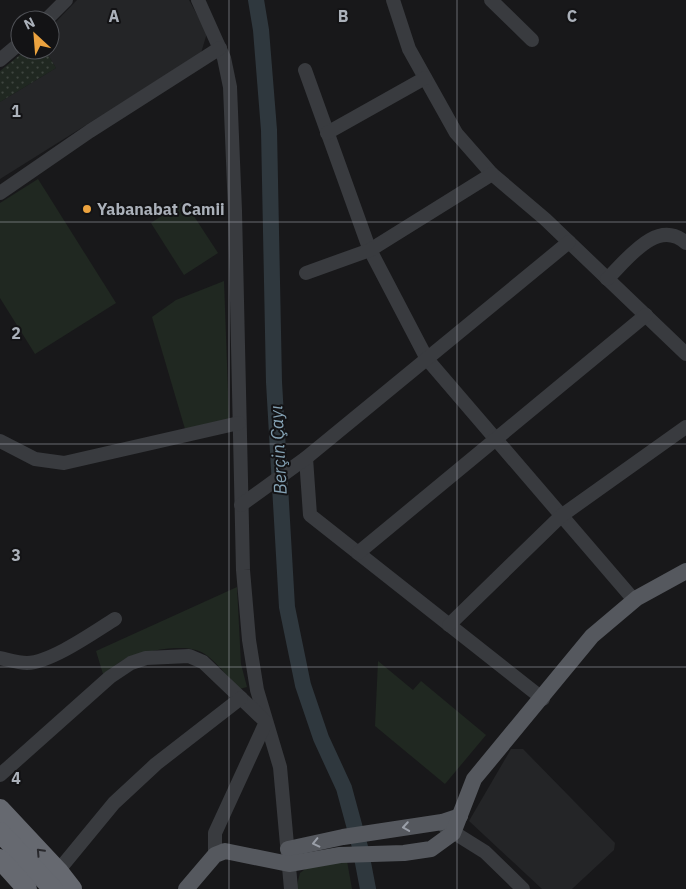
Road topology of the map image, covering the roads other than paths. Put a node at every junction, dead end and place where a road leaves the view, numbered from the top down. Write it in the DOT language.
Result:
graph roads {
  1 [pos="66,0"];
  2 [pos="198,0"];
  3 [pos="393,0"];
  4 [pos="491,0"];
  5 [pos="56,10"];
  6 [pos="532,40"];
  7 [pos="220,48"];
  8 [pos="10,52"];
  9 [pos="0,60"];
  10 [pos="305,70"];
  11 [pos="425,78"];
  12 [pos="327,133"];
  13 [pos="492,174"];
  14 [pos="0,193"];
  15 [pos="569,242"];
  16 [pos="686,243"];
  17 [pos="370,250"];
  18 [pos="306,273"];
  19 [pos="607,279"];
  20 [pos="646,315"];
  21 [pos="686,354"];
  22 [pos="427,359"];
  23 [pos="239,423"];
  24 [pos="686,427"];
  25 [pos="496,439"];
  26 [pos="0,441"];
  27 [pos="304,459"];
  28 [pos="244,503"];
  29 [pos="561,516"];
  30 [pos="358,553"];
  31 [pos="686,571"];
  32 [pos="634,600"];
  33 [pos="115,620"];
  34 [pos="449,625"];
  35 [pos="0,658"];
  36 [pos="241,698"];
  37 [pos="543,699"];
  38 [pos="266,722"];
  39 [pos="0,775"];
  40 [pos="0,809"];
  41 [pos="460,816"];
  42 [pos="439,822"];
  43 [pos="0,832"];
  44 [pos="453,833"];
  45 [pos="215,855"];
  46 [pos="289,857"];
  47 [pos="0,859"];
  48 [pos="0,876"];
  49 [pos="56,880"];
  50 [pos="13,889"];
  51 [pos="27,889"];
  52 [pos="72,889"];
  53 [pos="186,889"];
  54 [pos="291,889"];
  55 [pos="523,889"];
  1 -- 5 [label="street"];
  2 -- 7 [label="street"];
  3 -- 11 [label="street"];
  4 -- 6 [label="street"];
  7 -- 14 [label="street"];
  7 -- 23 [label="street"];
  8 -- 9 [label="street"];
  10 -- 12 [label="street"];
  11 -- 12 [label="street"];
  11 -- 13 [label="street"];
  12 -- 17 [label="street"];
  13 -- 15 [label="street"];
  13 -- 17 [label="street"];
  15 -- 19 [label="street"];
  15 -- 22 [label="street"];
  16 -- 19 [label="street"];
  17 -- 18 [label="street"];
  17 -- 22 [label="street"];
  19 -- 20 [label="street"];
  20 -- 21 [label="street"];
  20 -- 25 [label="street"];
  22 -- 25 [label="street"];
  22 -- 27 [label="street"];
  23 -- 26 [label="street"];
  23 -- 28 [label="street"];
  24 -- 29 [label="street"];
  25 -- 29 [label="street"];
  25 -- 30 [label="street"];
  27 -- 28 [label="street"];
  27 -- 30 [label="street"];
  28 -- 38 [label="street"];
  29 -- 32 [label="street"];
  29 -- 34 [label="street"];
  30 -- 34 [label="street"];
  31 -- 32 [label="main road"];
  32 -- 37 [label="main road"];
  33 -- 35 [label="street"];
  34 -- 37 [label="street"];
  36 -- 38 [label="street"];
  36 -- 39 [label="street"];
  36 -- 49 [label="street"];
  37 -- 41 [label="main road"];
  38 -- 45 [label="street"];
  38 -- 46 [label="street"];
  49 -- 40 [label="highway, one-way"];
  41 -- 42 [label="main road"];
  41 -- 44 [label="main road"];
  42 -- 44 [label="street"];
  42 -- 46 [label="main road, one-way"];
  43 -- 49 [label="highway"];
  44 -- 46 [label="main road"];
  44 -- 55 [label="street"];
  45 -- 46 [label="main road"];
  45 -- 53 [label="main road"];
  46 -- 54 [label="street"];
  47 -- 51 [label="highway"];
  48 -- 50 [label="highway"];
  49 -- 52 [label="highway"];
}
